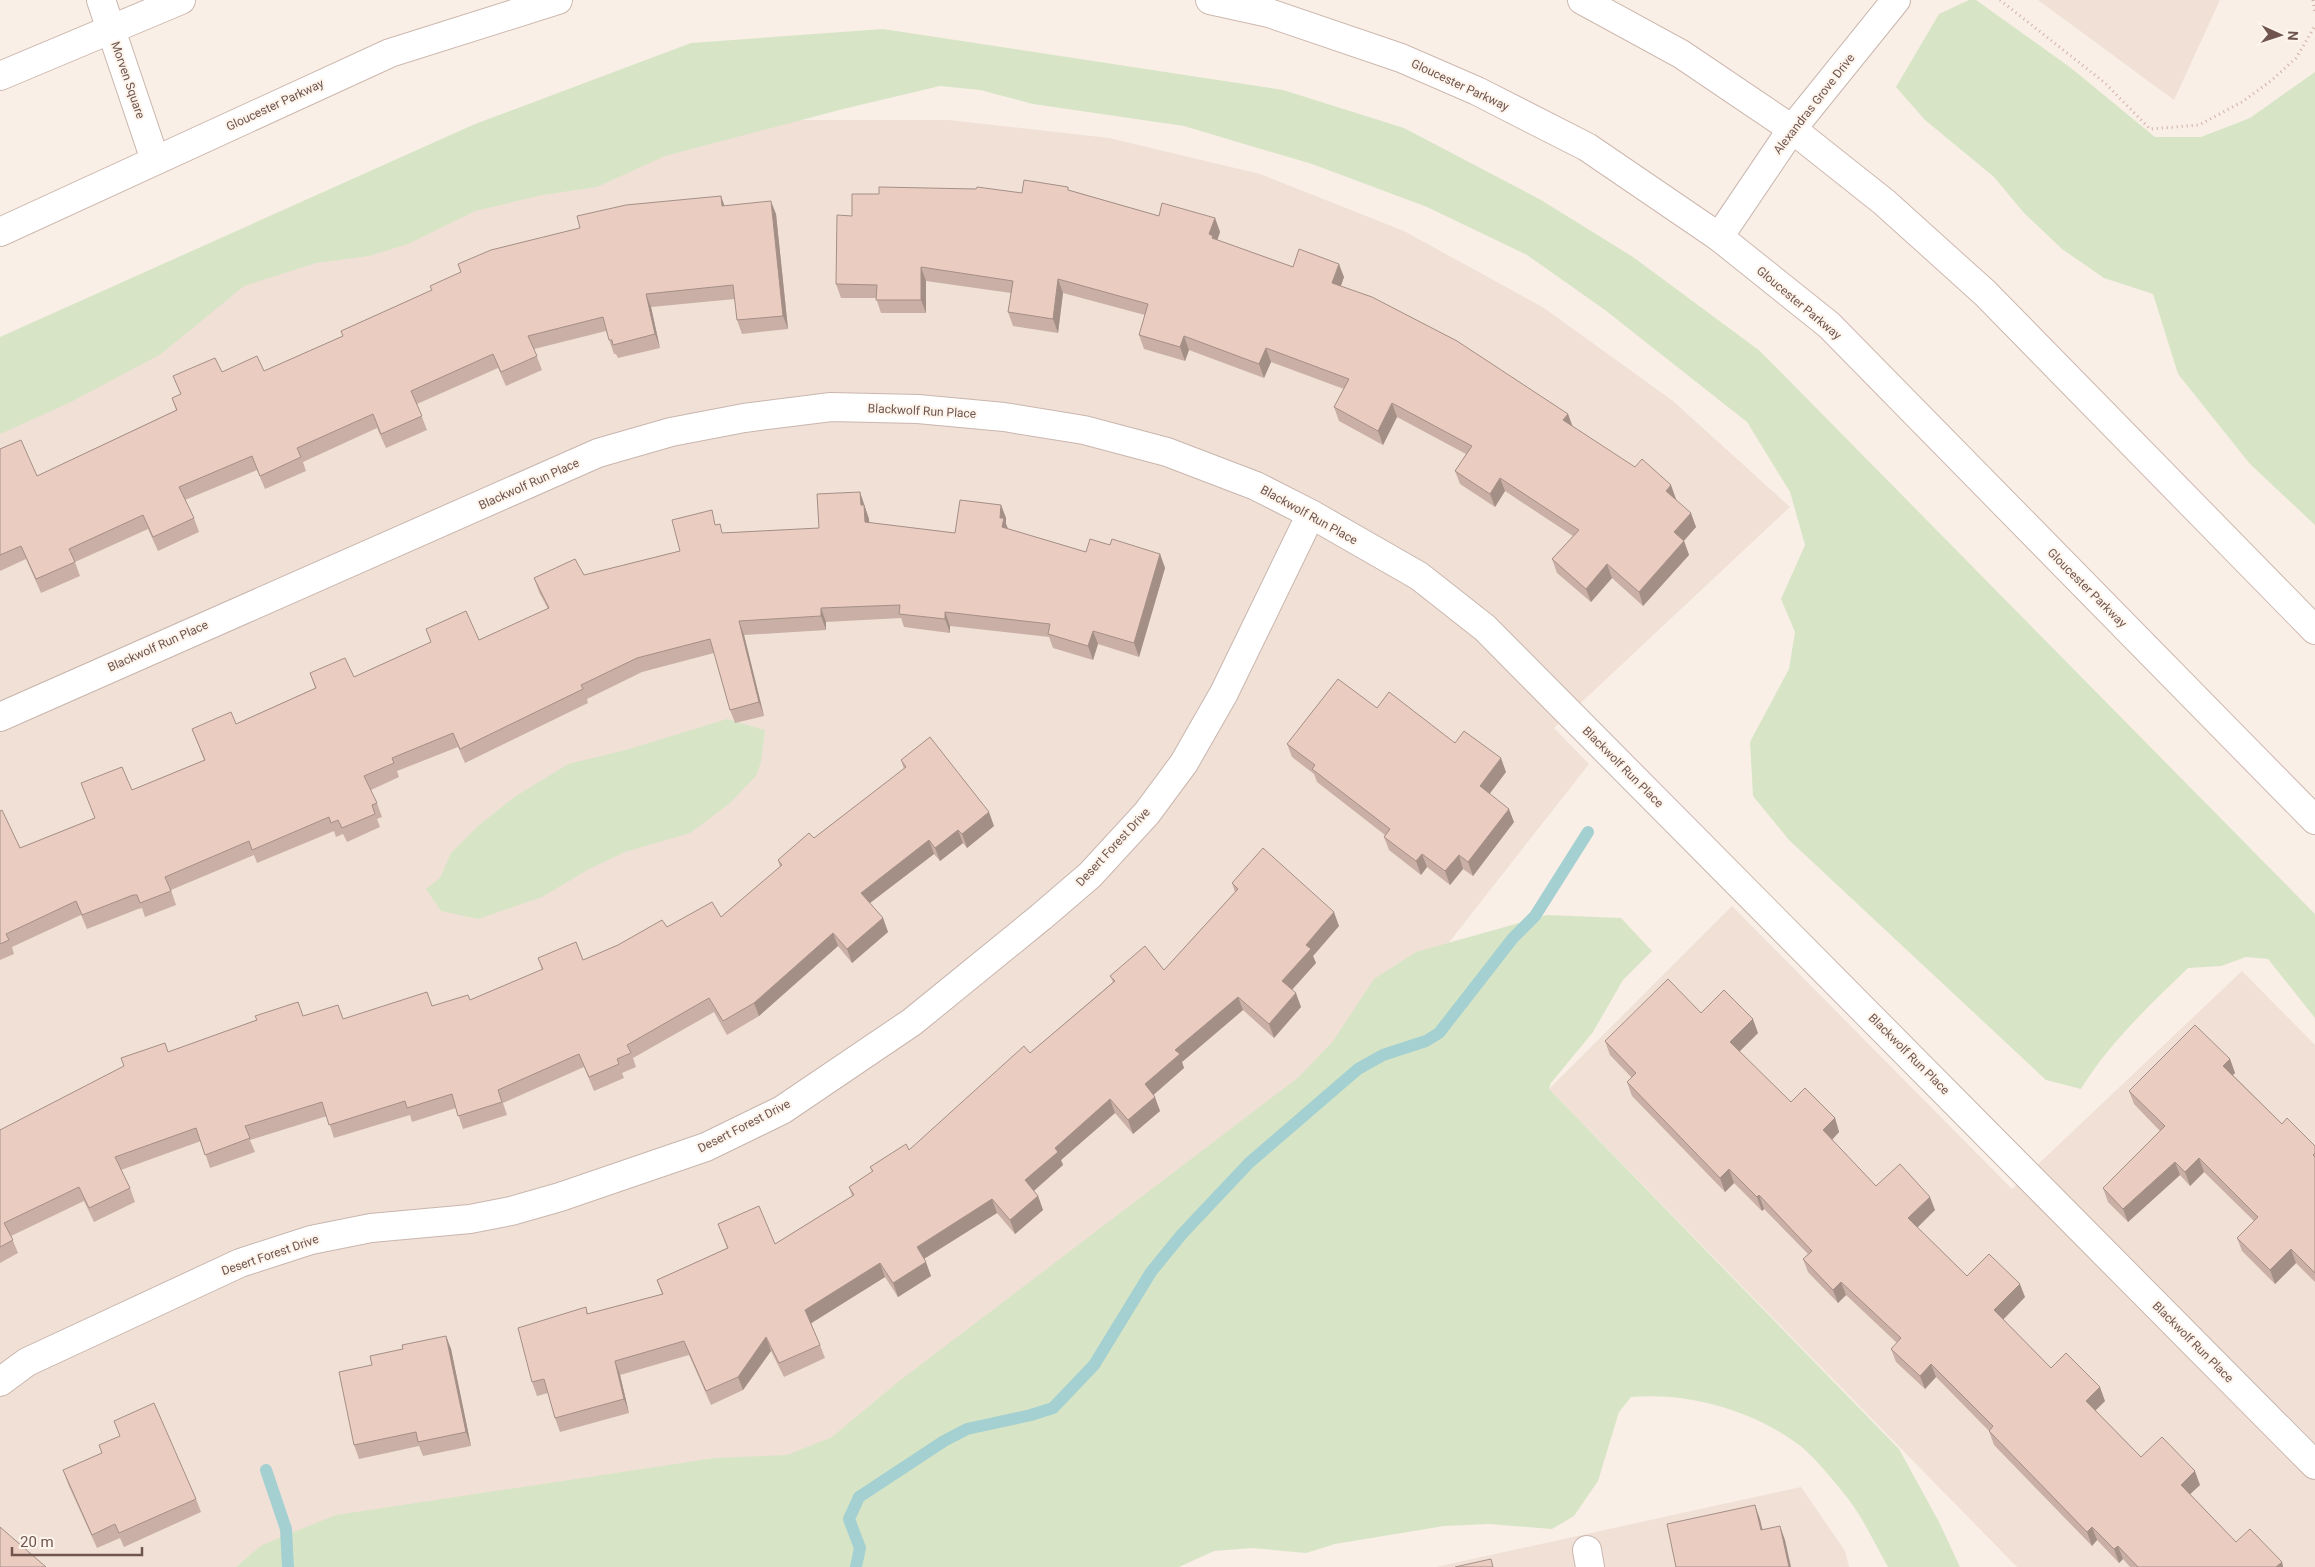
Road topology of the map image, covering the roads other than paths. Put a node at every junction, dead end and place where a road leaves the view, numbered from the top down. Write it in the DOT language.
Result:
graph roads {
  1 [pos="101,0"];
  2 [pos="181,0"];
  3 [pos="558,0"];
  4 [pos="1210,0"];
  5 [pos="1582,0"];
  6 [pos="1896,0"];
  7 [pos="111,30"];
  8 [pos="0,76"];
  9 [pos="1792,129"];
  10 [pos="155,160"];
  11 [pos="0,232"];
  12 [pos="1719,237"];
  13 [pos="1311,514"];
  14 [pos="2315,630"];
  15 [pos="0,717"];
  16 [pos="2315,820"];
  17 [pos="0,1382"];
  18 [pos="2315,1465"];
  1 -- 7 [label="street, Morven Square"];
  2 -- 7 [label="street"];
  3 -- 10 [label="street, Gloucester Parkway"];
  4 -- 12 [label="street, Gloucester Parkway"];
  5 -- 9 [label="street"];
  6 -- 9 [label="street, Alexandras Grove Drive"];
  7 -- 8 [label="street"];
  7 -- 10 [label="street, Morven Square"];
  9 -- 12 [label="street, Alexandras Grove Drive"];
  9 -- 14 [label="street"];
  10 -- 11 [label="street, Gloucester Parkway"];
  12 -- 16 [label="street, Gloucester Parkway"];
  13 -- 15 [label="street, Blackwolf Run Place"];
  13 -- 17 [label="street, Desert Forest Drive"];
  13 -- 18 [label="street, Blackwolf Run Place"];
}
